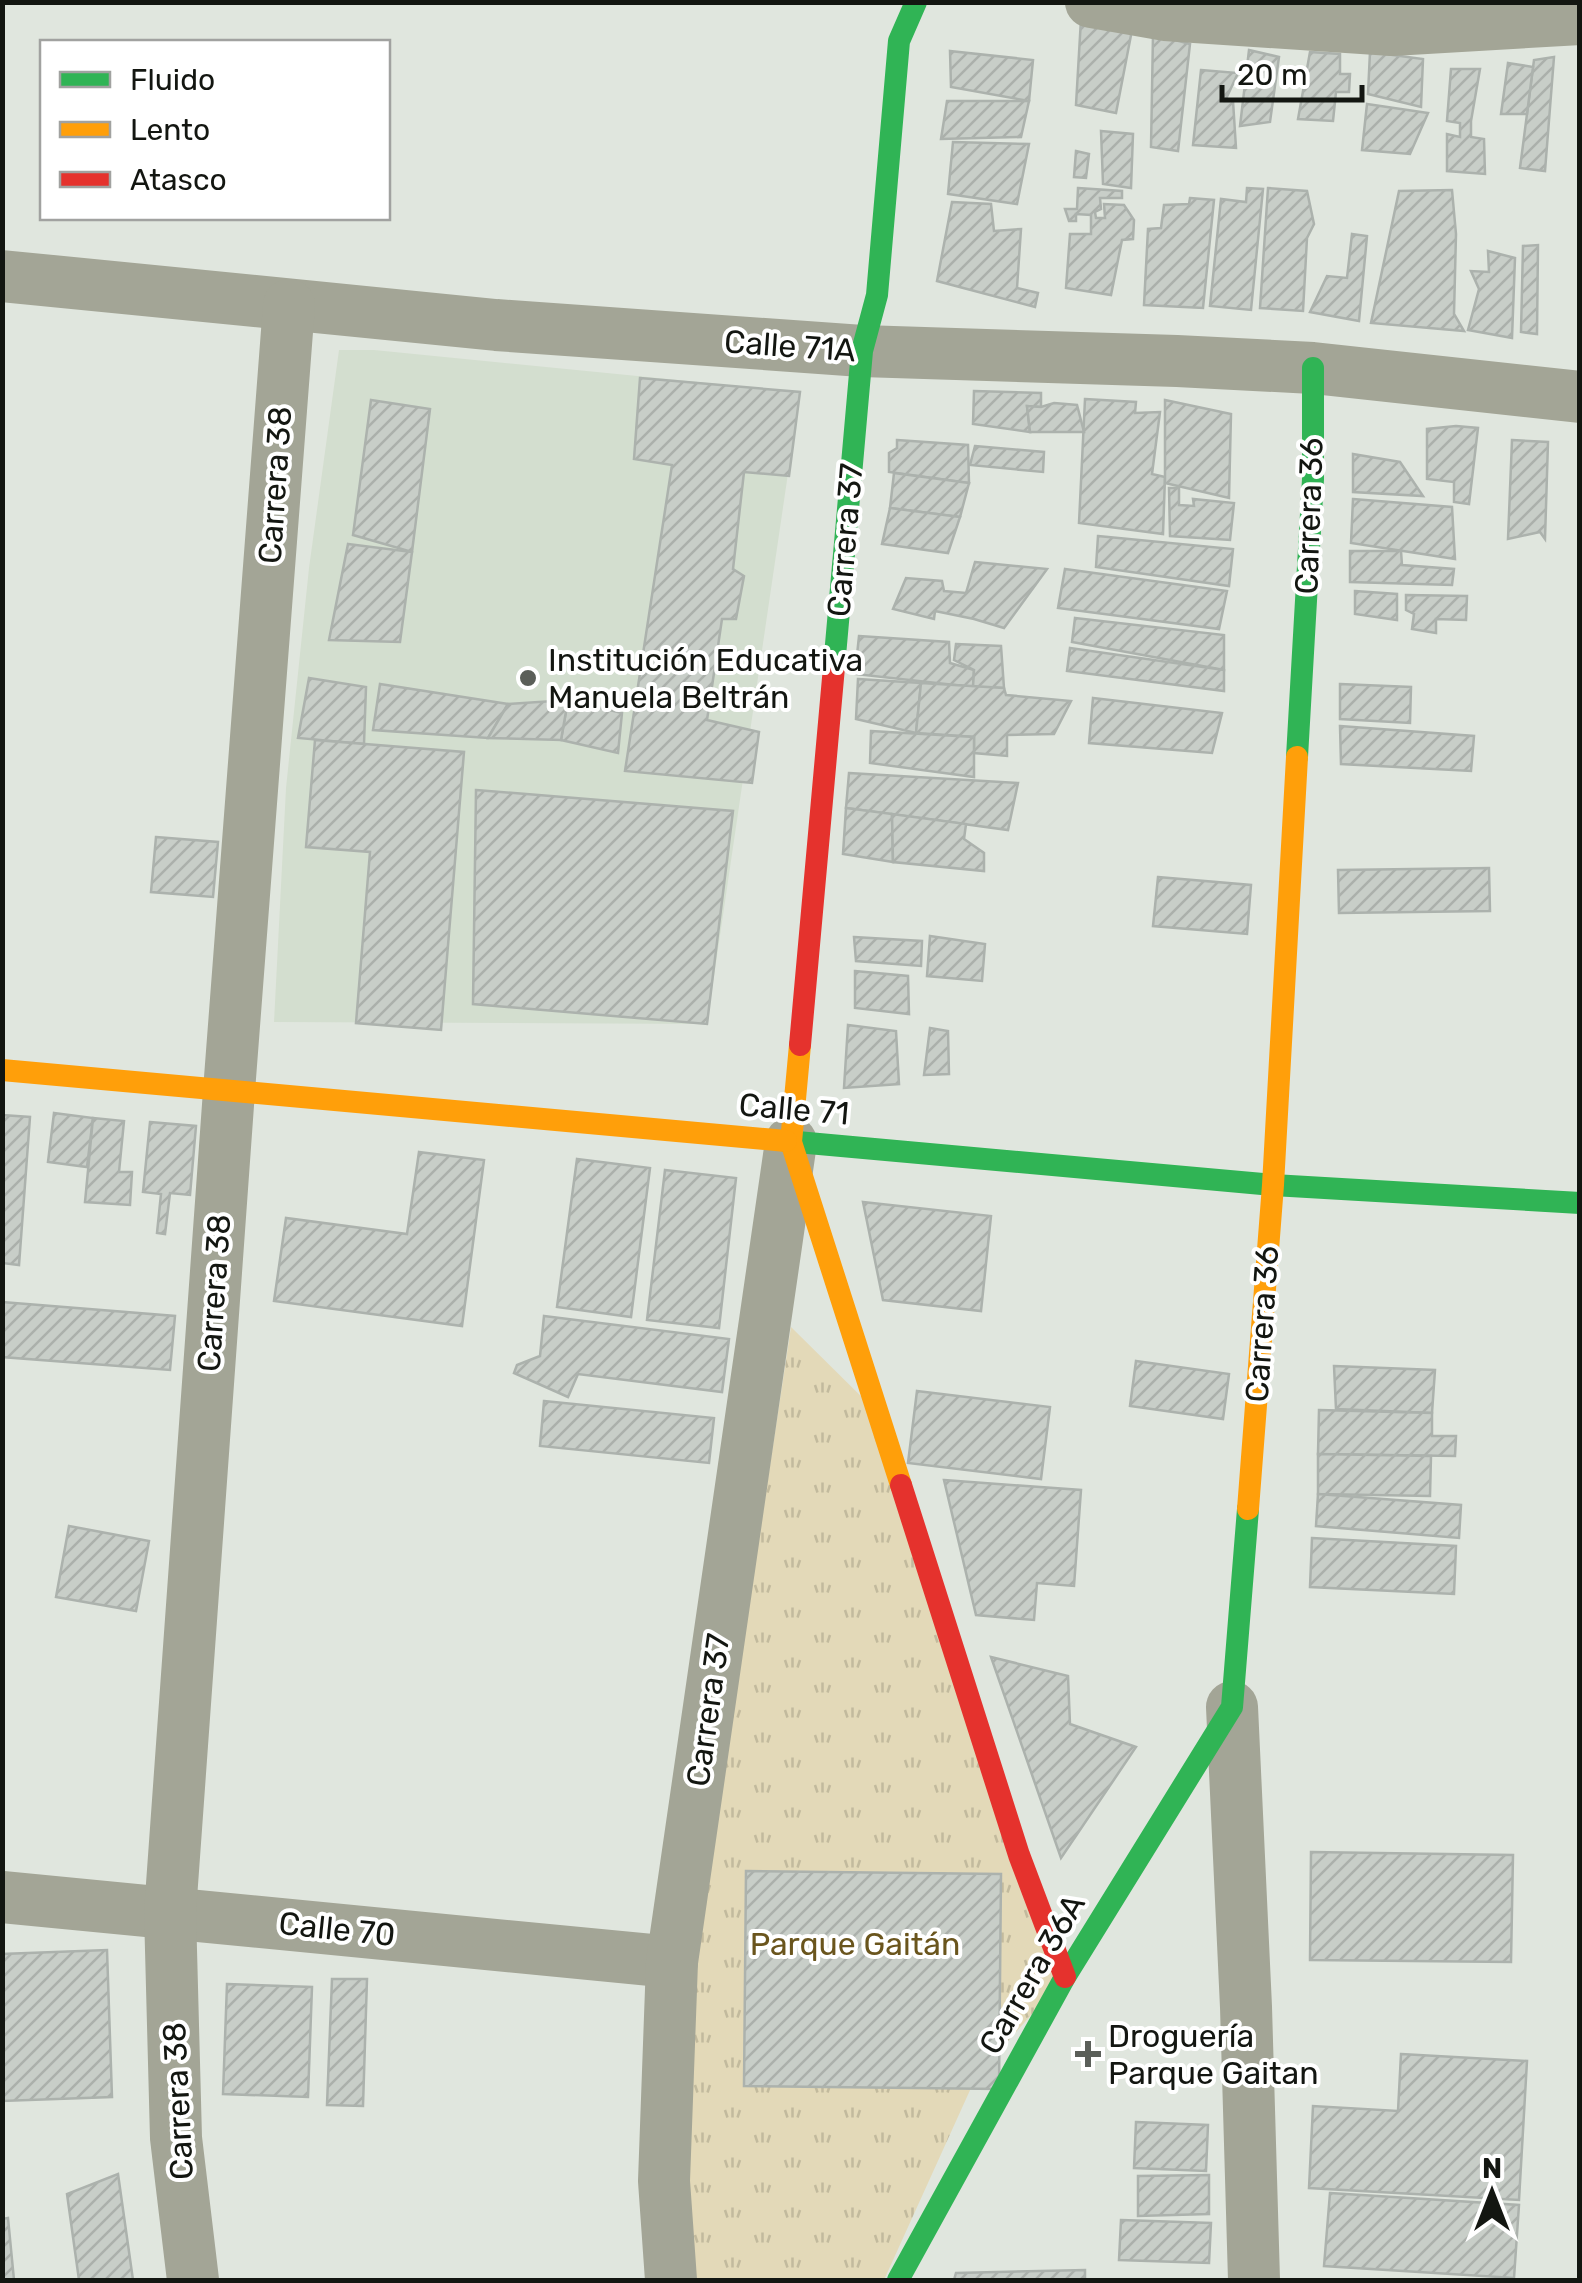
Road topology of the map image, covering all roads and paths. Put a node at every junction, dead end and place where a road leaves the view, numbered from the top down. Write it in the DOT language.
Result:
graph roads {
  1 [pos="916,2"];
  2 [pos="1091,2"];
  3 [pos="1580,19"];
  4 [pos="2,276"];
  5 [pos="288,305"];
  6 [pos="862,351"];
  7 [pos="1312,368"];
  8 [pos="1580,397"];
  9 [pos="2,1070"];
  10 [pos="228,1091"];
  11 [pos="791,1142"];
  12 [pos="1273,1186"];
  13 [pos="1580,1203"];
  14 [pos="1232,1707"];
  15 [pos="2,1896"];
  16 [pos="170,1912"];
  17 [pos="672,1962"];
  18 [pos="1064,1977"];
  19 [pos="194,2280"];
  20 [pos="671,2280"];
  21 [pos="898,2280"];
  22 [pos="1254,2280"];
  1 -- 6 [label="street, Carrera 37"];
  2 -- 3 [label="street"];
  4 -- 5 [label="street, Calle 71A"];
  5 -- 6 [label="street, Calle 71A"];
  5 -- 10 [label="street, Carrera 38"];
  6 -- 7 [label="street, Calle 71A"];
  6 -- 11 [label="street, Carrera 37"];
  7 -- 8 [label="street, Calle 71A"];
  7 -- 12 [label="street, Carrera 36"];
  9 -- 10 [label="street, Calle 71"];
  10 -- 11 [label="street, Calle 71"];
  10 -- 16 [label="street, Carrera 38"];
  11 -- 12 [label="street, Calle 71"];
  11 -- 17 [label="street, Carrera 37"];
  11 -- 18 [label="street, Carrera 37"];
  12 -- 13 [label="street, Calle 71"];
  12 -- 14 [label="street, Carrera 36"];
  14 -- 18 [label="street, Carrera 36A"];
  14 -- 22 [label="street, Carrera 36"];
  15 -- 16 [label="street, Calle 70"];
  16 -- 17 [label="street, Calle 70"];
  16 -- 19 [label="street, Carrera 38"];
  17 -- 20 [label="street, Carrera 37"];
  18 -- 21 [label="street, Carrera 36A"];
}
